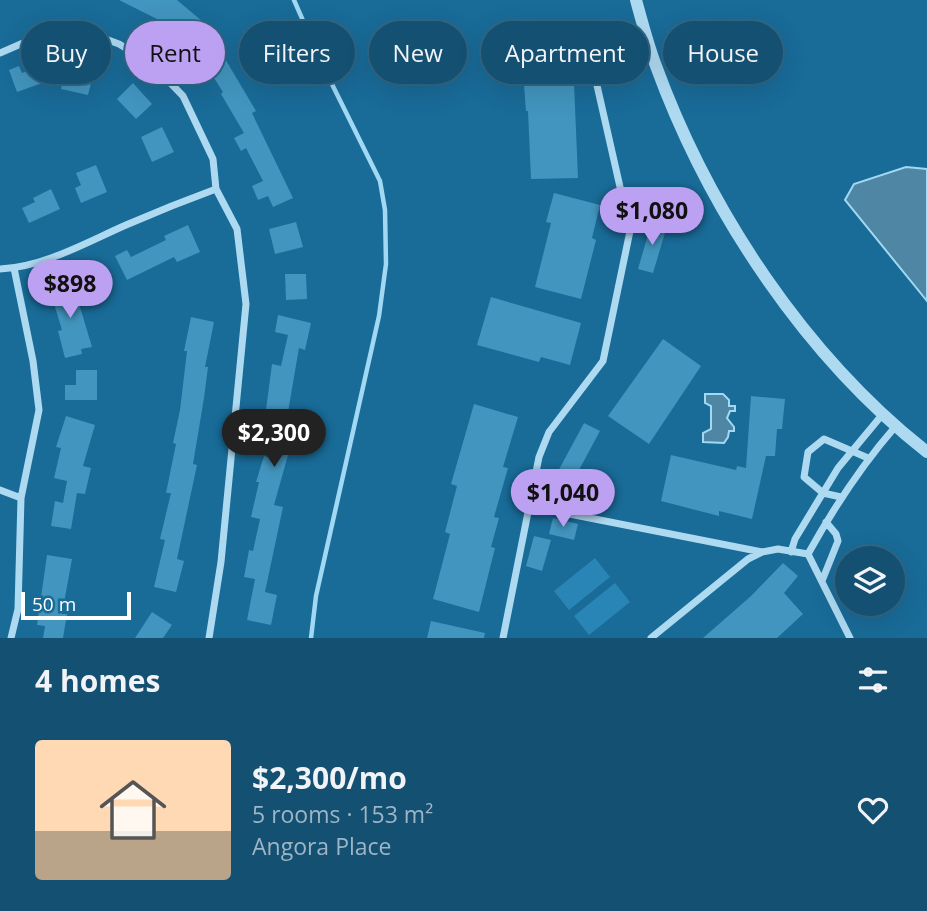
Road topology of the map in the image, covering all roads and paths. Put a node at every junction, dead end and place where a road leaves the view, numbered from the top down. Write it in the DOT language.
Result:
graph roads {
  1 [pos="636,0"];
  2 [pos="0,53"];
  3 [pos="597,84"];
  4 [pos="216,189"];
  5 [pos="0,268"];
  6 [pos="14,268"];
  7 [pos="882,415"];
  8 [pos="895,427"];
  9 [pos="852,450"];
  10 [pos="927,452"];
  11 [pos="868,458"];
  12 [pos="0,490"];
  13 [pos="823,493"];
  14 [pos="841,497"];
  15 [pos="21,498"];
  16 [pos="529,506"];
  17 [pos="826,522"];
  18 [pos="762,552"];
  19 [pos="791,552"];
  20 [pos="808,554"];
  21 [pos="822,581"];
  22 [pos="11,638"];
  23 [pos="209,638"];
  24 [pos="503,638"];
  25 [pos="651,638"];
  26 [pos="850,638"];
  1 -- 7 [label="street"];
  2 -- 4 [label="street"];
  3 -- 16 [label="street"];
  4 -- 6 [label="street"];
  4 -- 23 [label="street"];
  5 -- 6 [label="street"];
  6 -- 15 [label="street"];
  7 -- 8 [label="street"];
  7 -- 9 [label="street"];
  8 -- 10 [label="street"];
  8 -- 11 [label="street"];
  9 -- 11 [label="street"];
  9 -- 13 [label="street"];
  9 -- 13 [label="street"];
  11 -- 14 [label="street"];
  12 -- 15 [label="street"];
  13 -- 14 [label="street"];
  13 -- 19 [label="street"];
  14 -- 17 [label="street"];
  15 -- 22 [label="street"];
  16 -- 18 [label="street"];
  16 -- 24 [label="street"];
  17 -- 20 [label="street"];
  17 -- 21 [label="street"];
  18 -- 19 [label="street"];
  18 -- 25 [label="street"];
  19 -- 20 [label="street"];
  20 -- 21 [label="street"];
  21 -- 26 [label="street"];
}
